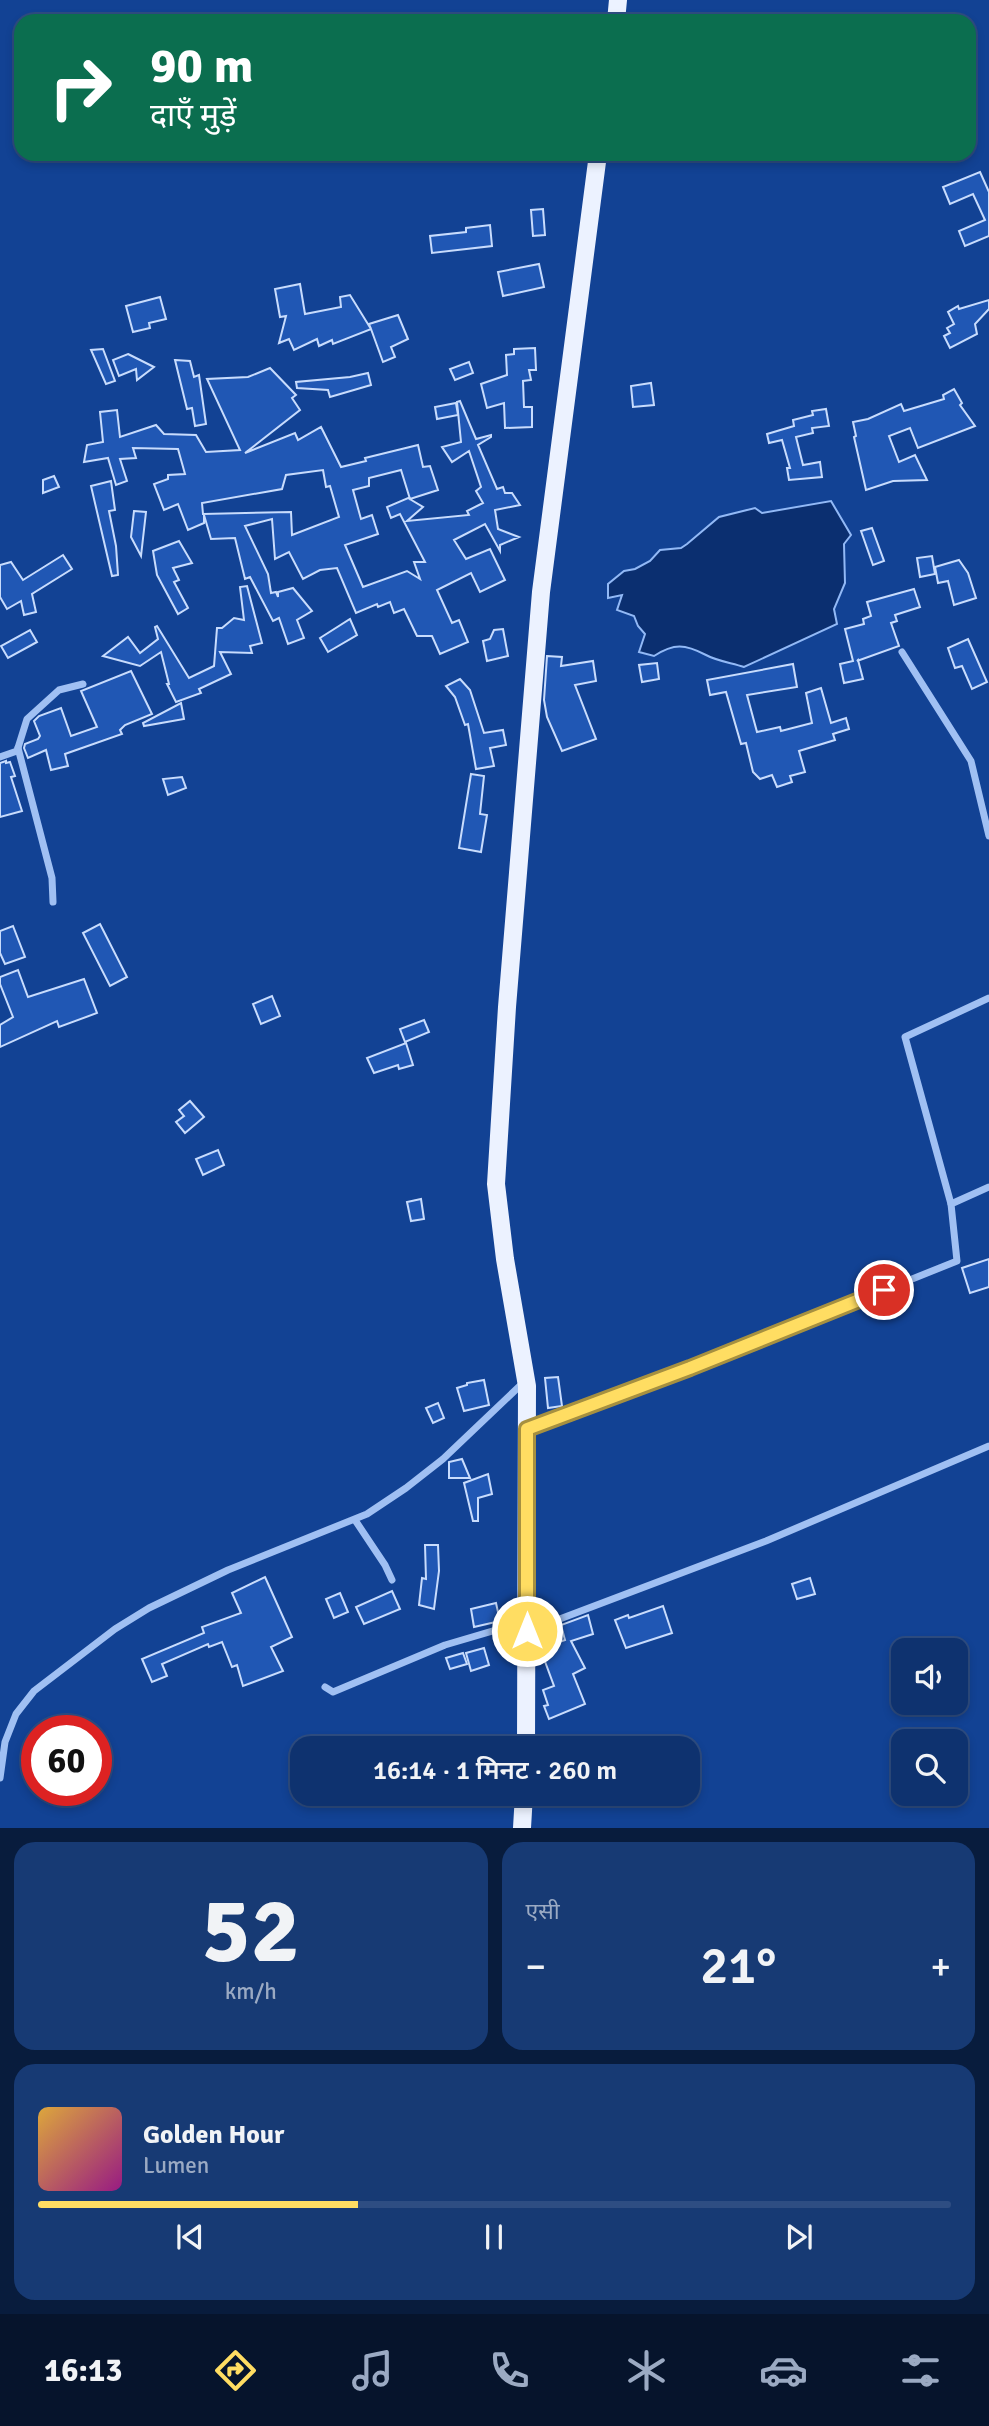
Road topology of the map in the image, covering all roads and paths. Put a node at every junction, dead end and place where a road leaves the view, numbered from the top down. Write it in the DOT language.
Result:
graph roads {
  1 [pos="597,161"];
  2 [pos="902,652"];
  3 [pos="83,684"];
  4 [pos="18,748"];
  5 [pos="0,757"];
  6 [pos="989,836"];
  7 [pos="53,902"];
  8 [pos="989,998"];
  9 [pos="989,1187"];
  10 [pos="951,1204"];
  11 [pos="526,1380"];
  12 [pos="527,1429"];
  13 [pos="989,1446"];
  14 [pos="355,1520"];
  15 [pos="392,1580"];
  16 [pos="527,1626"];
  17 [pos="325,1687"];
  18 [pos="526,1736"];
  19 [pos="0,1778"];
  20 [pos="523,1806"];
  21 [pos="522,1828"];
  1 -- 11 [label="main road"];
  2 -- 6 [label="street"];
  3 -- 4 [label="street"];
  4 -- 5 [label="street"];
  4 -- 7 [label="street"];
  8 -- 10 [label="street"];
  9 -- 10 [label="street"];
  10 -- 12 [label="street"];
  11 -- 12 [label="main road"];
  11 -- 14 [label="street"];
  12 -- 16 [label="main road"];
  13 -- 16 [label="street"];
  14 -- 15 [label="street"];
  14 -- 19 [label="street"];
  16 -- 17 [label="street"];
  16 -- 18 [label="main road"];
  20 -- 21 [label="main road"];
}
